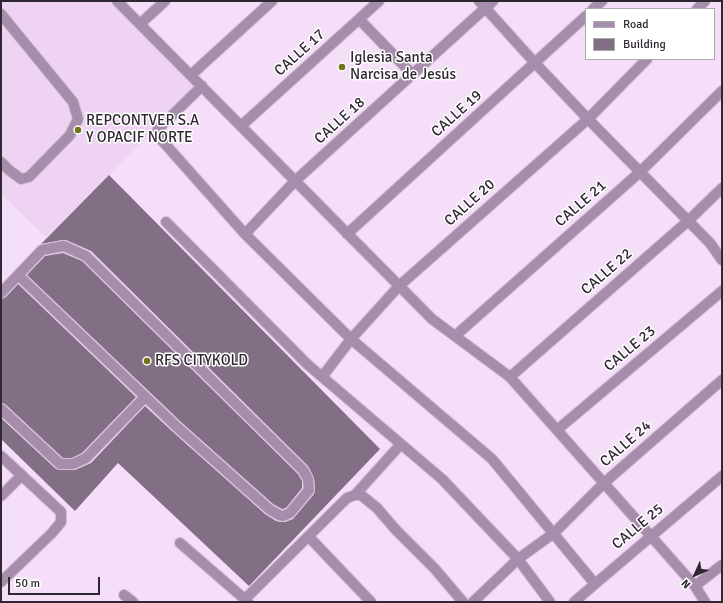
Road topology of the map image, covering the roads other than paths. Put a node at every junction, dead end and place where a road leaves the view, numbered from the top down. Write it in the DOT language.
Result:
graph roads {
  1 [pos="117,1"];
  2 [pos="166,1"];
  3 [pos="272,1"];
  4 [pos="379,1"];
  5 [pos="602,1"];
  6 [pos="486,3"];
  7 [pos="594,8"];
  8 [pos="1,14"];
  9 [pos="585,17"];
  10 [pos="359,19"];
  11 [pos="140,24"];
  12 [pos="646,60"];
  13 [pos="535,63"];
  14 [pos="190,75"];
  15 [pos="413,75"];
  16 [pos="202,86"];
  17 [pos="722,91"];
  18 [pos="588,119"];
  19 [pos="241,126"];
  20 [pos="1,162"];
  21 [pos="640,172"];
  22 [pos="295,181"];
  23 [pos="722,188"];
  24 [pos="688,221"];
  25 [pos="166,222"];
  26 [pos="245,234"];
  27 [pos="347,234"];
  28 [pos="722,260"];
  29 [pos="18,275"];
  30 [pos="399,286"];
  31 [pos="722,291"];
  32 [pos="1,293"];
  33 [pos="455,336"];
  34 [pos="352,339"];
  35 [pos="322,377"];
  36 [pos="510,377"];
  37 [pos="722,380"];
  38 [pos="145,396"];
  39 [pos="1,409"];
  40 [pos="557,430"];
  41 [pos="401,444"];
  42 [pos="1,456"];
  43 [pos="22,475"];
  44 [pos="722,476"];
  45 [pos="604,483"];
  46 [pos="355,495"];
  47 [pos="1,496"];
  48 [pos="554,533"];
  49 [pos="309,536"];
  50 [pos="651,537"];
  51 [pos="180,543"];
  52 [pos="518,559"];
  53 [pos="722,565"];
  54 [pos="1,582"];
  55 [pos="594,584"];
  56 [pos="696,586"];
  57 [pos="124,595"];
  58 [pos="246,600"];
  59 [pos="132,602"];
  60 [pos="371,602"];
  61 [pos="463,602"];
  62 [pos="473,602"];
  63 [pos="550,602"];
  64 [pos="574,602"];
  65 [pos="705,602"];
  1 -- 11 [label="street"];
  2 -- 11 [label="street"];
  3 -- 14 [label="street"];
  4 -- 10 [label="street, CALLE 17"];
  5 -- 7 [label="street"];
  6 -- 13 [label="street"];
  6 -- 15 [label="street, CALLE 18"];
  8 -- 20 [label="street"];
  9 -- 13 [label="street, CALLE 19"];
  10 -- 15 [label="street"];
  10 -- 19 [label="street, CALLE 17"];
  11 -- 14 [label="street"];
  12 -- 18 [label="street, CALLE 20"];
  13 -- 18 [label="street"];
  13 -- 27 [label="street, CALLE 19"];
  14 -- 16 [label="street"];
  15 -- 22 [label="street, CALLE 18"];
  16 -- 19 [label="street"];
  16 -- 26 [label="street"];
  17 -- 21 [label="street, CALLE 21"];
  18 -- 21 [label="street"];
  18 -- 30 [label="street, CALLE 20"];
  19 -- 22 [label="street"];
  21 -- 24 [label="street"];
  21 -- 33 [label="street, CALLE 21"];
  22 -- 26 [label="street, CALLE 18"];
  22 -- 27 [label="street"];
  23 -- 24 [label="street, CALLE 22"];
  24 -- 28 [label="street"];
  24 -- 36 [label="street, CALLE 22"];
  25 -- 35 [label="street"];
  26 -- 34 [label="street"];
  27 -- 30 [label="street"];
  29 -- 32 [label="street"];
  29 -- 38 [label="street"];
  29 -- 38 [label="street"];
  30 -- 33 [label="street"];
  30 -- 34 [label="street, CALLE 20"];
  31 -- 40 [label="street, CALLE 23"];
  33 -- 36 [label="street"];
  34 -- 35 [label="street, CALLE 20"];
  34 -- 48 [label="street"];
  35 -- 41 [label="street"];
  36 -- 40 [label="street"];
  37 -- 45 [label="street, CALLE 24"];
  38 -- 39 [label="street"];
  40 -- 45 [label="street"];
  41 -- 46 [label="street"];
  41 -- 52 [label="street"];
  42 -- 43 [label="street"];
  43 -- 47 [label="street"];
  43 -- 54 [label="street"];
  44 -- 50 [label="street, CALLE 25"];
  45 -- 48 [label="street, CALLE 24"];
  45 -- 50 [label="street"];
  46 -- 49 [label="street"];
  46 -- 61 [label="street"];
  48 -- 52 [label="street, CALLE 24"];
  48 -- 55 [label="street"];
  49 -- 58 [label="street"];
  49 -- 60 [label="street"];
  50 -- 55 [label="street, CALLE 25"];
  50 -- 56 [label="street"];
  51 -- 58 [label="street"];
  52 -- 62 [label="street, CALLE 24"];
  52 -- 63 [label="street"];
  53 -- 56 [label="street"];
  55 -- 64 [label="street, CALLE 25"];
  56 -- 65 [label="street"];
  57 -- 59 [label="street"];
}
